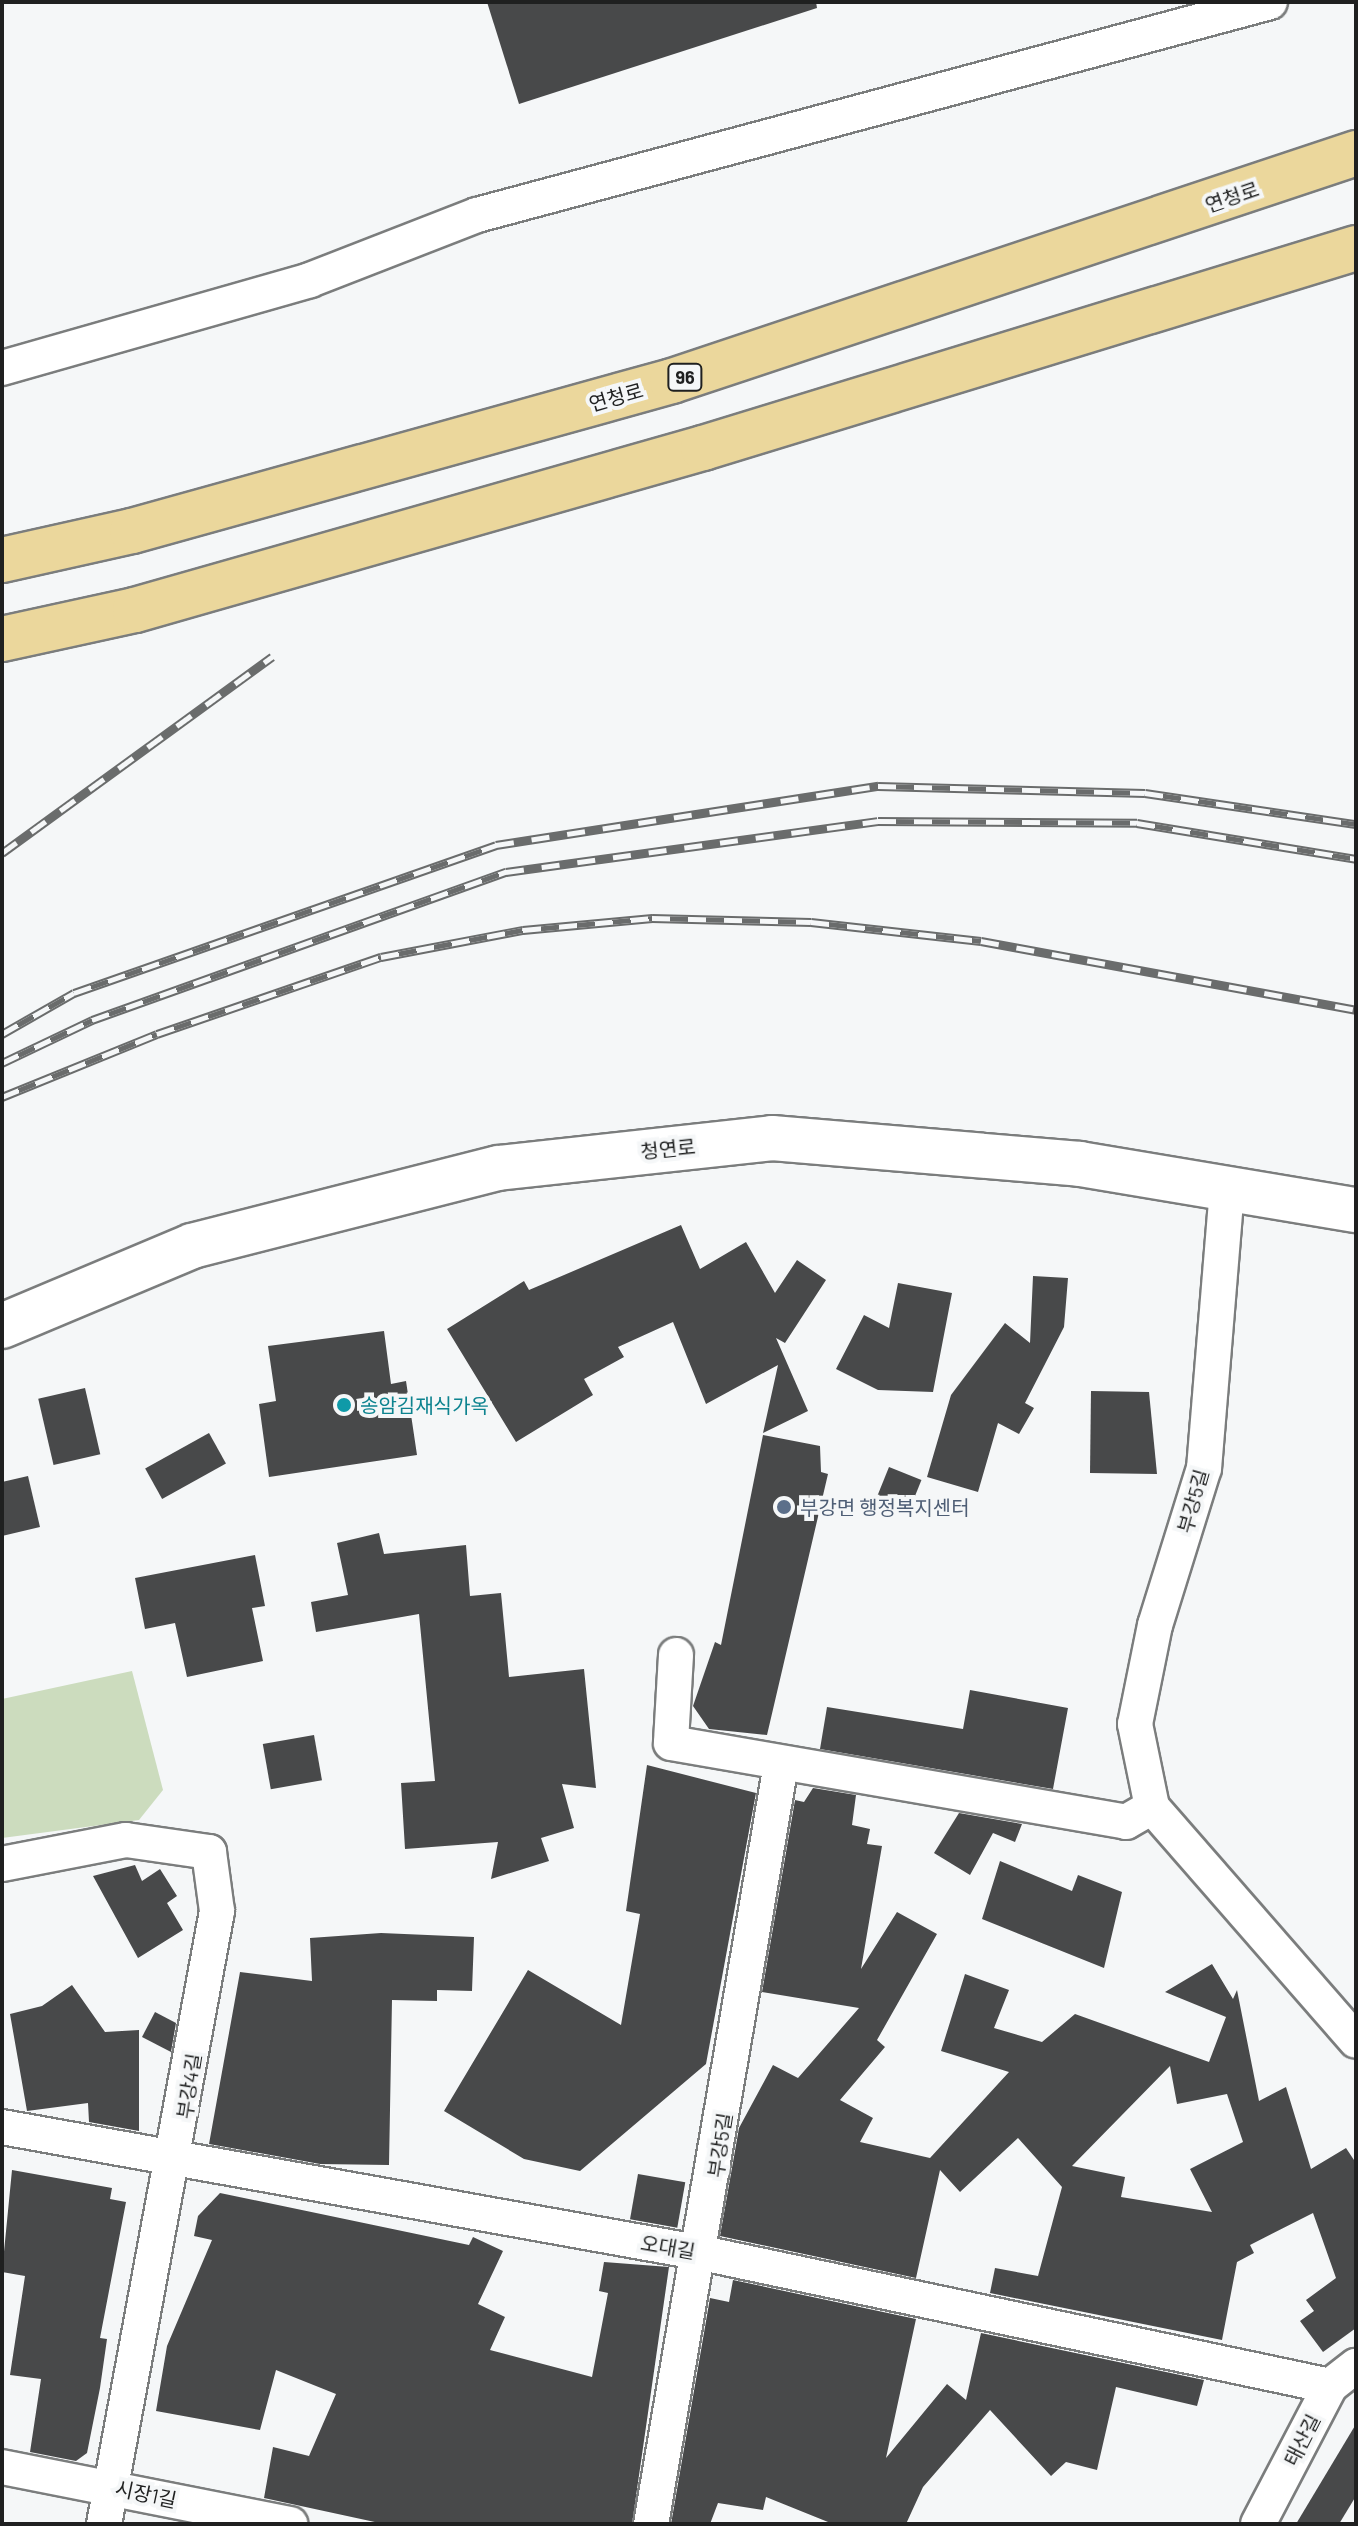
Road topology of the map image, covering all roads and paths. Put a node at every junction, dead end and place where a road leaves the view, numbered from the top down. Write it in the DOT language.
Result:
graph roads {
  1 [pos="1270,2"];
  2 [pos="1356,153"];
  3 [pos="1356,248"];
  4 [pos="2,368"];
  5 [pos="2,560"];
  6 [pos="2,639"];
  7 [pos="1227,1189"];
  8 [pos="1356,1210"];
  9 [pos="2,1326"];
  10 [pos="676,1655"];
  11 [pos="781,1764"];
  12 [pos="1152,1807"];
  13 [pos="2,1864"];
  14 [pos="1356,2041"];
  15 [pos="2,2127"];
  16 [pos="177,2159"];
  17 [pos="702,2253"];
  18 [pos="1343,2376"];
  19 [pos="2,2467"];
  20 [pos="110,2486"];
  21 [pos="104,2524"];
  22 [pos="290,2524"];
  23 [pos="651,2524"];
  24 [pos="1258,2524"];
  1 -- 4 [label="street"];
  2 -- 5 [label="highway, 연청로 / 96"];
  3 -- 6 [label="highway"];
  7 -- 8 [label="main road, 청연로"];
  7 -- 9 [label="main road, 청연로"];
  7 -- 12 [label="street, 부강5길"];
  10 -- 11 [label="street"];
  11 -- 12 [label="street"];
  11 -- 17 [label="street, 부강5길"];
  12 -- 14 [label="street, 부강5길"];
  13 -- 16 [label="street, 부강4길"];
  15 -- 16 [label="street, 오대길"];
  16 -- 17 [label="street, 오대길"];
  16 -- 20 [label="street, 부강4길"];
  17 -- 18 [label="street, 오대길"];
  17 -- 23 [label="street, 부강5길"];
  18 -- 24 [label="street, 태산길"];
  19 -- 20 [label="street, 시장1길"];
  20 -- 21 [label="street, 부강4길"];
  20 -- 22 [label="street, 시장1길"];
}
